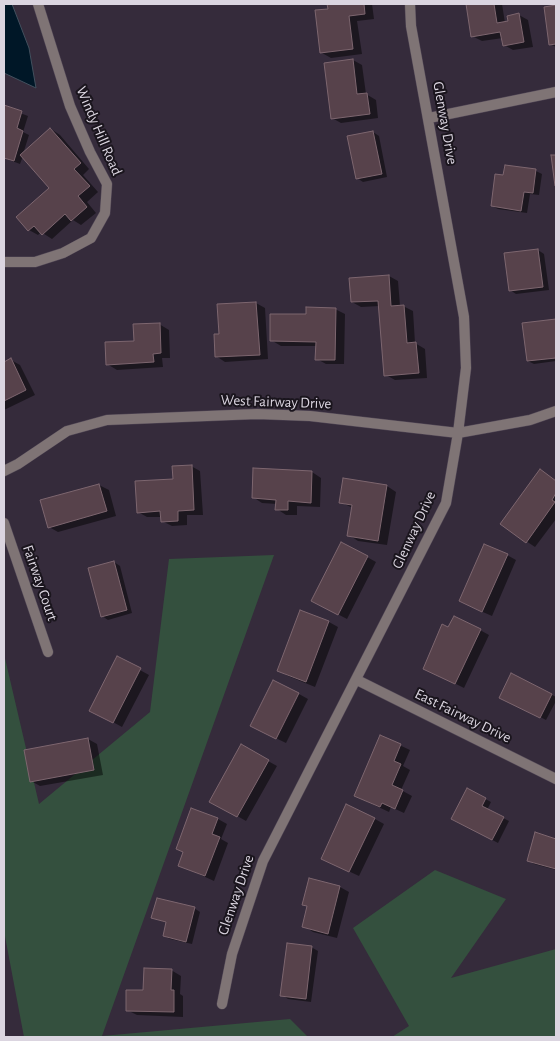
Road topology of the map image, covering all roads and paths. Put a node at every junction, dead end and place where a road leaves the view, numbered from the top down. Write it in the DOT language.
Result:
graph roads {
  1 [pos="38,4"];
  2 [pos="410,4"];
  3 [pos="556,92"];
  4 [pos="429,118"];
  5 [pos="4,262"];
  6 [pos="556,411"];
  7 [pos="458,432"];
  8 [pos="4,471"];
  9 [pos="4,523"];
  10 [pos="48,652"];
  11 [pos="357,680"];
  12 [pos="556,779"];
  13 [pos="222,1004"];
  1 -- 5 [label="street, Windy Hill Road"];
  2 -- 4 [label="street, Glenway Drive"];
  3 -- 4 [label="street"];
  4 -- 7 [label="street, Glenway Drive"];
  6 -- 7 [label="street, West Fairway Drive"];
  7 -- 8 [label="street, West Fairway Drive"];
  7 -- 11 [label="street, Glenway Drive"];
  9 -- 10 [label="street, Fairway Court"];
  11 -- 12 [label="street, East Fairway Drive"];
  11 -- 13 [label="street, Glenway Drive"];
}
